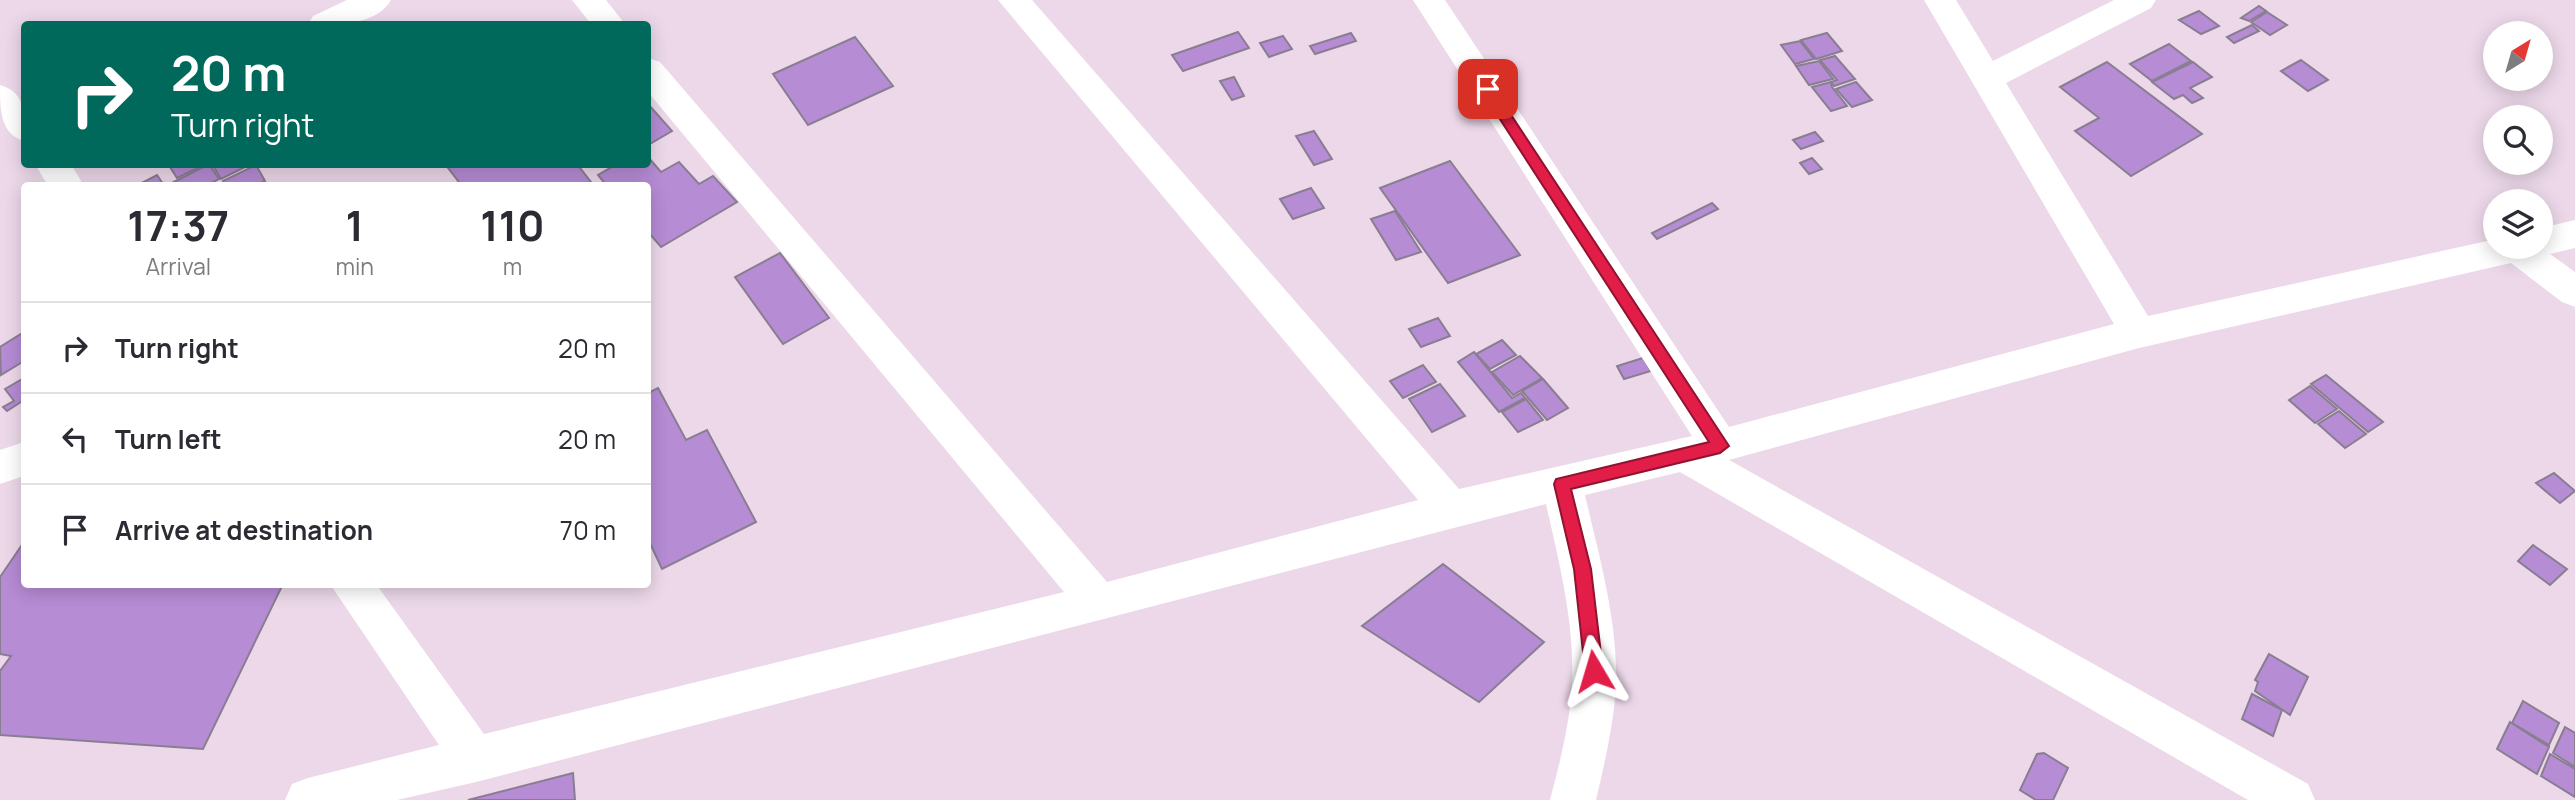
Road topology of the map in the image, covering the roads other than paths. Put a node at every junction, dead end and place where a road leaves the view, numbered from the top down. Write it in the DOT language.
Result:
graph roads {
  1 [pos="375,0"];
  2 [pos="588,0"];
  3 [pos="1014,0"];
  4 [pos="1429,0"];
  5 [pos="1940,0"];
  6 [pos="2140,0"];
  7 [pos="330,21"];
  8 [pos="606,21"];
  9 [pos="651,74"];
  10 [pos="1986,79"];
  11 [pos="0,97"];
  12 [pos="21,124"];
  13 [pos="2575,234"];
  14 [pos="2553,239"];
  15 [pos="2483,255"];
  16 [pos="2541,259"];
  17 [pos="2575,292"];
  18 [pos="2139,333"];
  19 [pos="1702,450"];
  20 [pos="21,460"];
  21 [pos="0,467"];
  22 [pos="1562,484"];
  23 [pos="1451,509"];
  24 [pos="354,588"];
  25 [pos="1099,603"];
  26 [pos="476,760"];
  27 [pos="308,800"];
  28 [pos="1573,800"];
  29 [pos="2292,800"];
  1 -- 7 [label="street"];
  2 -- 8 [label="street"];
  3 -- 23 [label="street"];
  4 -- 19 [label="street"];
  5 -- 10 [label="street"];
  6 -- 10 [label="street"];
  9 -- 25 [label="street"];
  10 -- 18 [label="street"];
  11 -- 12 [label="street"];
  13 -- 14 [label="street"];
  15 -- 18 [label="street"];
  16 -- 17 [label="street"];
  18 -- 19 [label="street"];
  19 -- 22 [label="street"];
  19 -- 29 [label="street"];
  20 -- 21 [label="street"];
  22 -- 23 [label="street"];
  22 -- 28 [label="street"];
  23 -- 25 [label="street"];
  24 -- 26 [label="street"];
  25 -- 26 [label="street"];
  26 -- 27 [label="street"];
}
